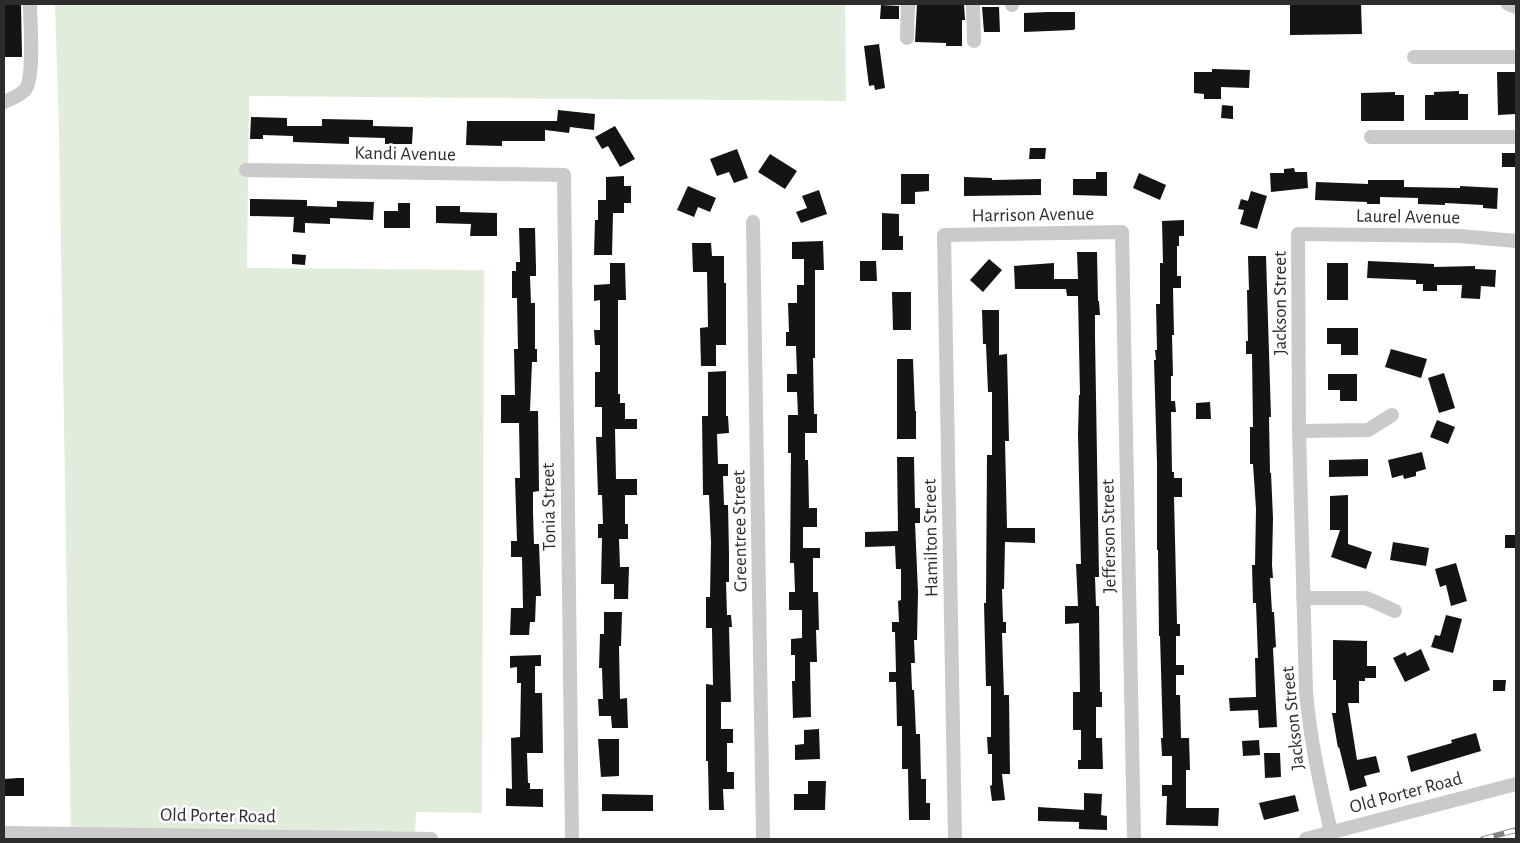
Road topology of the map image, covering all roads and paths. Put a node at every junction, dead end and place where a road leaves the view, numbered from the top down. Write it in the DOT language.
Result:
graph roads {
  1 [pos="30,4"];
  2 [pos="908,4"];
  3 [pos="973,4"];
  4 [pos="1508,4"];
  5 [pos="1516,7"];
  6 [pos="907,38"];
  7 [pos="974,40"];
  8 [pos="1414,58"];
  9 [pos="1516,58"];
  10 [pos="4,102"];
  11 [pos="1371,137"];
  12 [pos="1516,137"];
  13 [pos="246,170"];
  14 [pos="564,175"];
  15 [pos="753,222"];
  16 [pos="1122,232"];
  17 [pos="1298,234"];
  18 [pos="944,235"];
  19 [pos="1516,241"];
  20 [pos="1392,415"];
  21 [pos="1299,431"];
  22 [pos="1303,598"];
  23 [pos="1395,611"];
  24 [pos="1516,784"];
  25 [pos="1331,832"];
  26 [pos="4,833"];
  27 [pos="431,839"];
  28 [pos="572,839"];
  29 [pos="763,839"];
  30 [pos="956,839"];
  31 [pos="1134,839"];
  32 [pos="1306,839"];
  1 -- 10 [label="street"];
  2 -- 6 [label="street"];
  3 -- 7 [label="street"];
  4 -- 5 [label="street"];
  8 -- 9 [label="street"];
  11 -- 12 [label="street"];
  13 -- 14 [label="street, Kandi Avenue"];
  14 -- 28 [label="street, Tonia Street"];
  15 -- 29 [label="street, Greentree Street"];
  16 -- 18 [label="street, Harrison Avenue"];
  16 -- 31 [label="street, Jefferson Street"];
  17 -- 19 [label="street, Laurel Avenue"];
  17 -- 21 [label="street, Jackson Street"];
  18 -- 30 [label="street, Hamilton Street"];
  20 -- 21 [label="street"];
  21 -- 22 [label="street, Jackson Street"];
  22 -- 23 [label="street"];
  22 -- 25 [label="street, Jackson Street"];
  24 -- 25 [label="street, Old Porter Road"];
  25 -- 32 [label="street, Old Porter Road"];
  26 -- 27 [label="street, Old Porter Road"];
}
